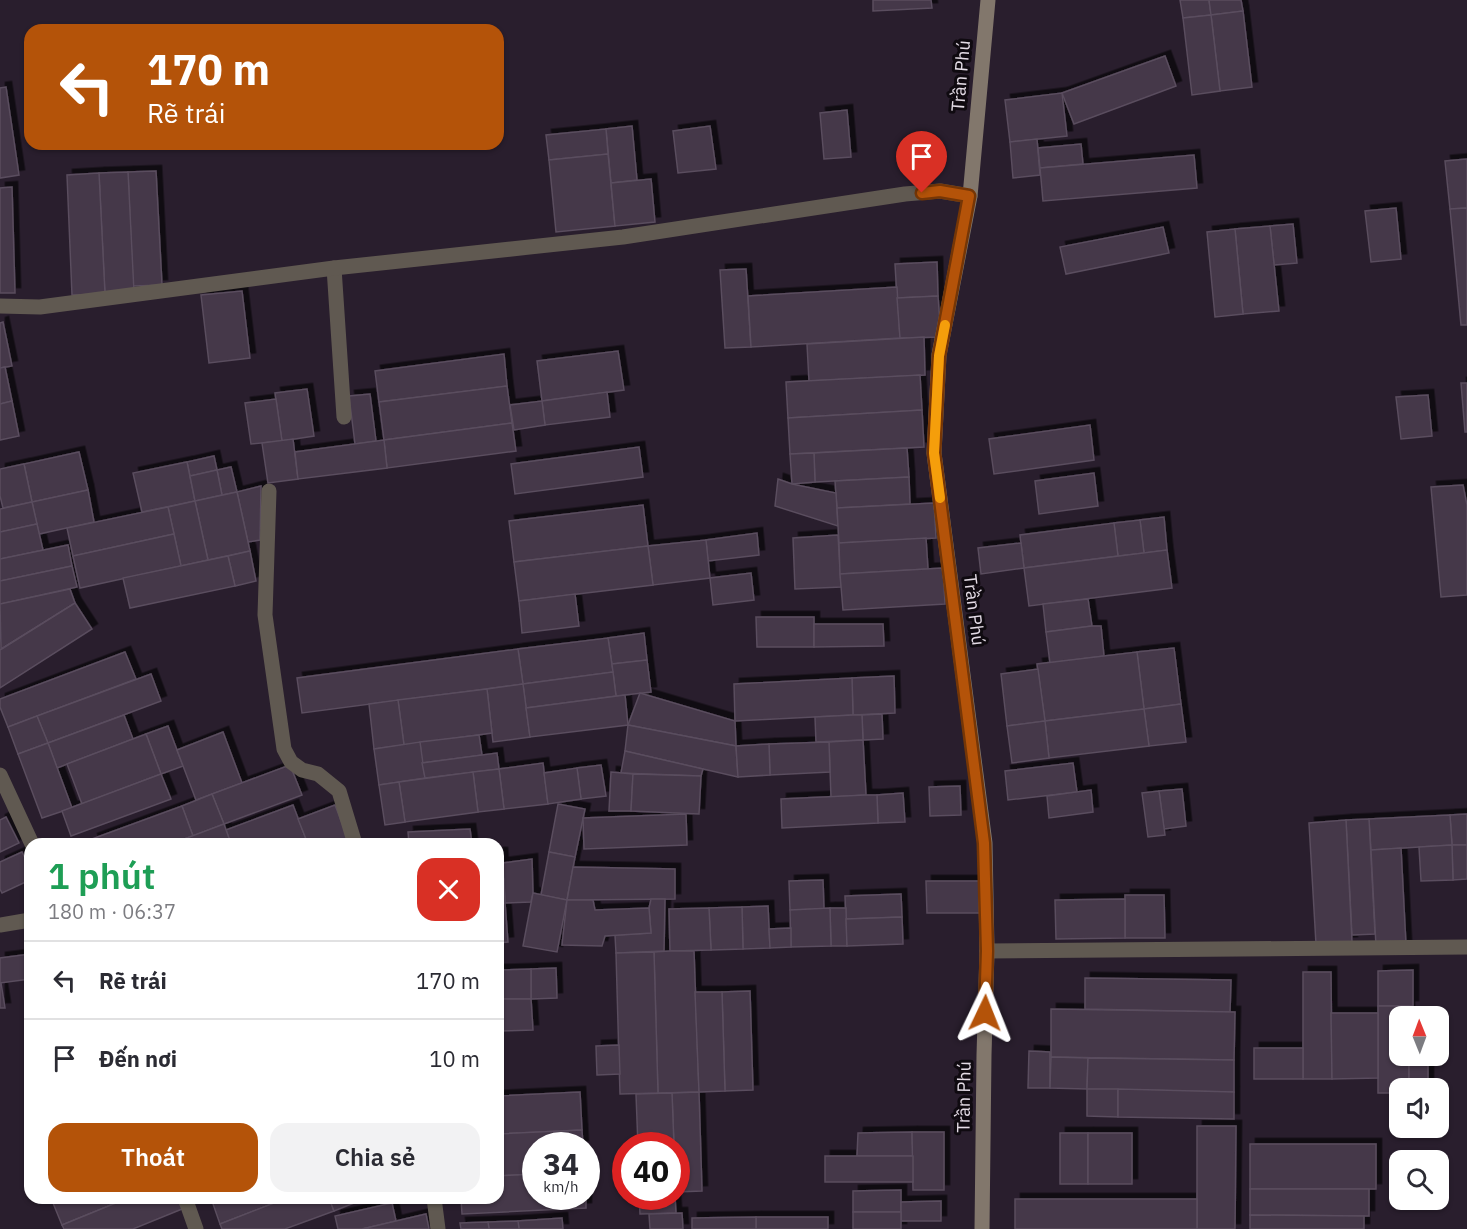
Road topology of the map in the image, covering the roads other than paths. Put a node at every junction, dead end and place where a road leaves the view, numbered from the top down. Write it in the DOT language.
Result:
graph roads {
  1 [pos="988,0"];
  2 [pos="969,196"];
  3 [pos="334,268"];
  4 [pos="0,306"];
  5 [pos="344,417"];
  6 [pos="269,491"];
  7 [pos="0,775"];
  8 [pos="29,838"];
  9 [pos="353,838"];
  10 [pos="24,921"];
  11 [pos="0,925"];
  12 [pos="1467,947"];
  13 [pos="987,951"];
  14 [pos="187,1204"];
  15 [pos="435,1204"];
  16 [pos="196,1229"];
  17 [pos="438,1229"];
  18 [pos="982,1229"];
  1 -- 2 [label="street, Trần Phú"];
  2 -- 3 [label="street"];
  2 -- 13 [label="street, Trần Phú"];
  3 -- 4 [label="street"];
  3 -- 5 [label="street"];
  6 -- 9 [label="street"];
  7 -- 8 [label="street"];
  10 -- 11 [label="street"];
  12 -- 13 [label="street"];
  13 -- 18 [label="street, Trần Phú"];
  14 -- 16 [label="street"];
  15 -- 17 [label="street"];
}
